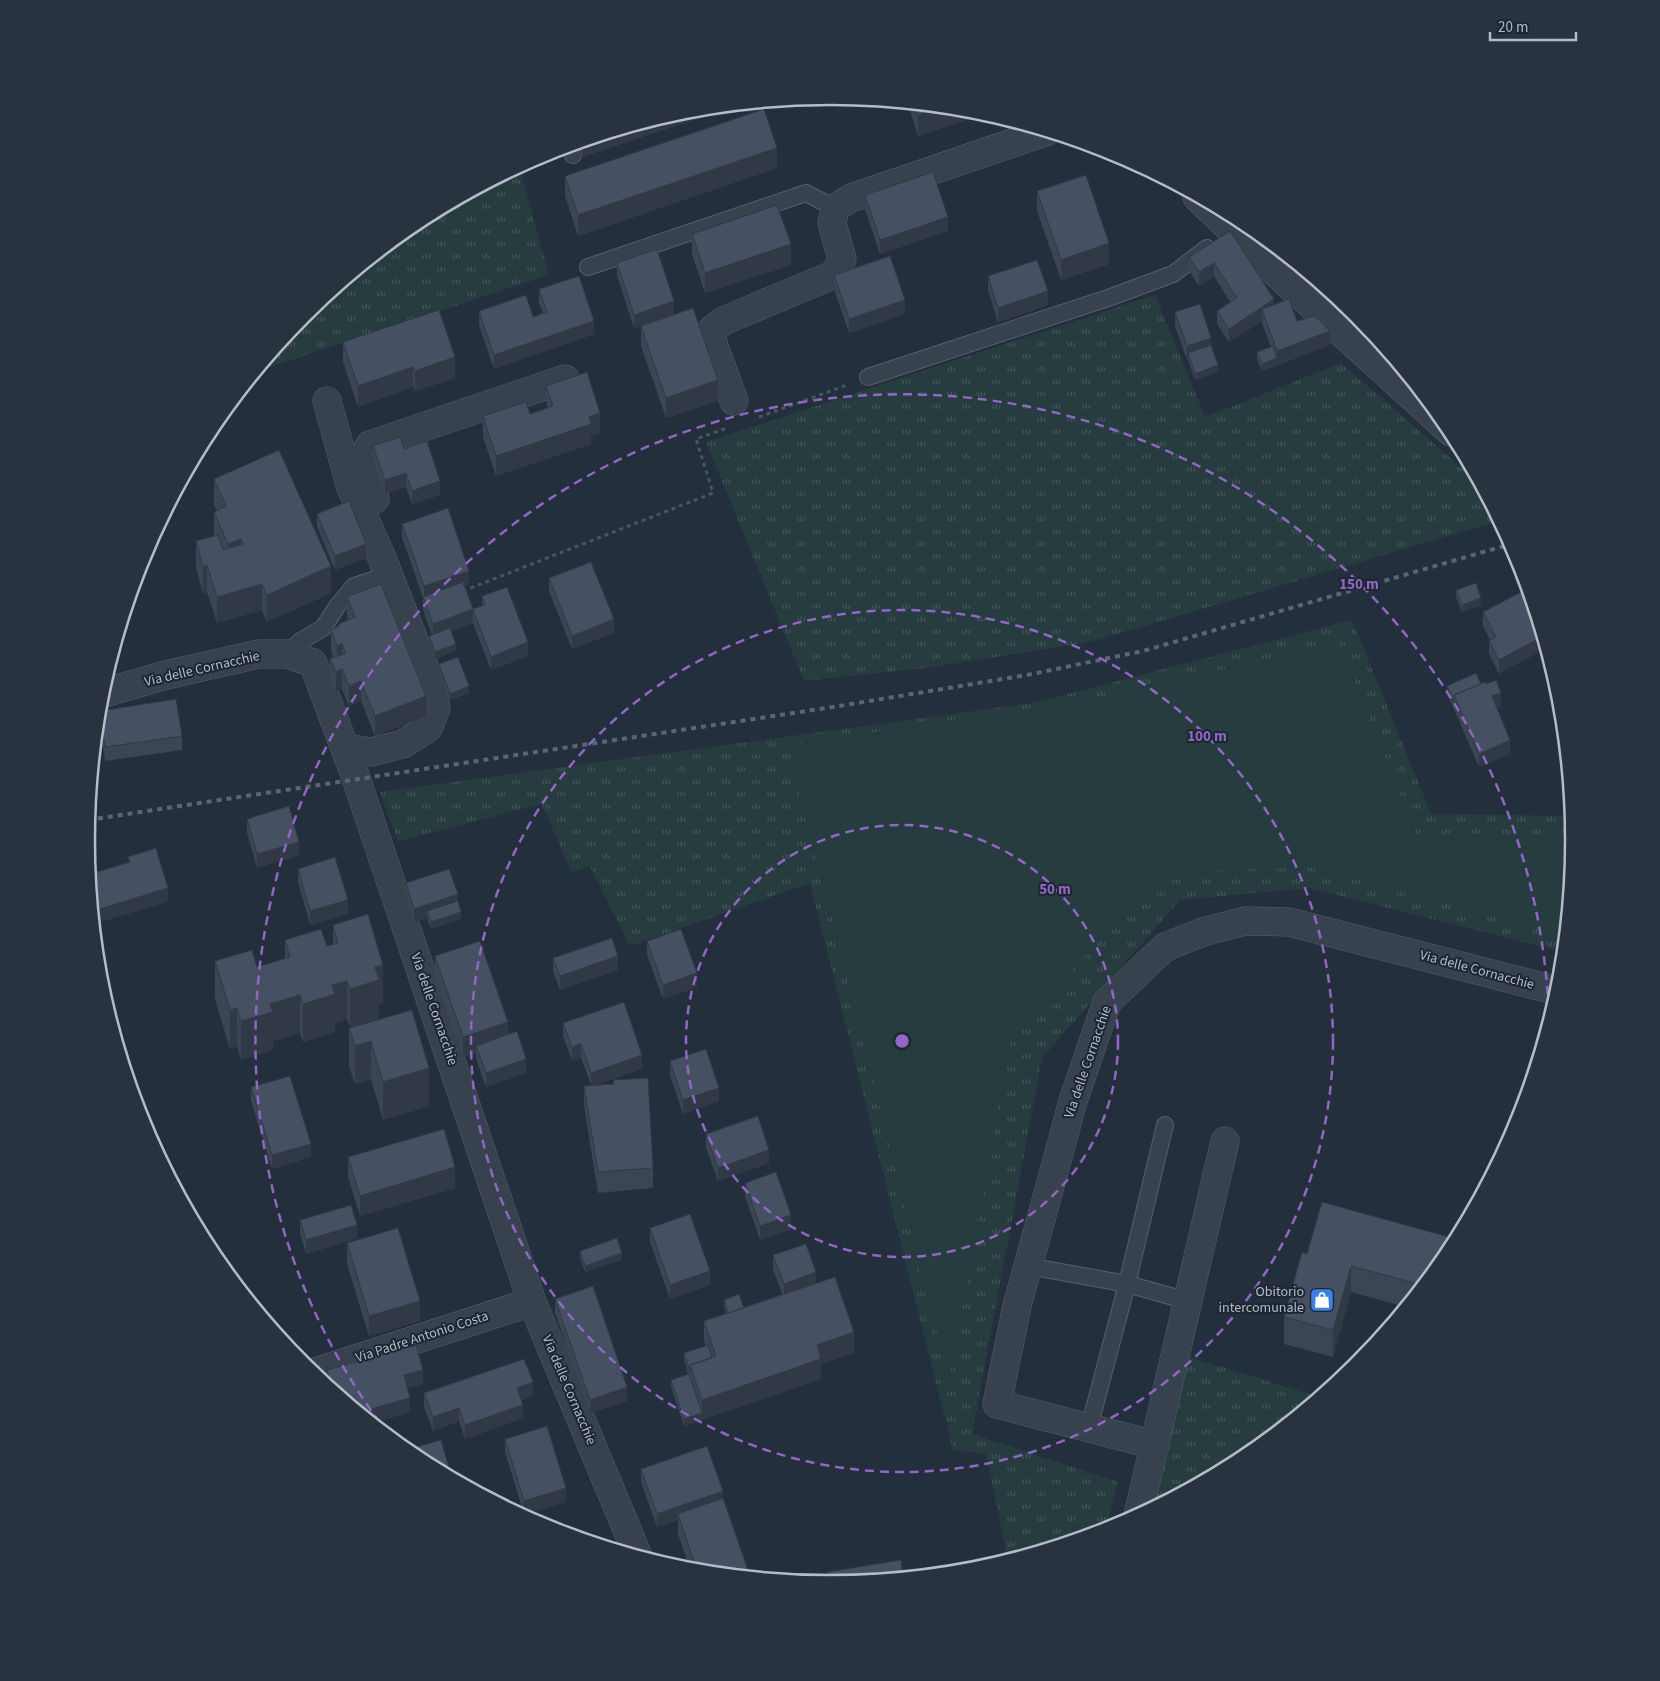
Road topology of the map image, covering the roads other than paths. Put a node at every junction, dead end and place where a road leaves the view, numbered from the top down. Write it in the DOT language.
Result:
graph roads {
  1 [pos="1035,135"];
  2 [pos="835,208"];
  3 [pos="1214,214"];
  4 [pos="1230,230"];
  5 [pos="588,267"];
  6 [pos="1286,269"];
  7 [pos="1383,360"];
  8 [pos="868,376"];
  9 [pos="564,379"];
  10 [pos="1406,384"];
  11 [pos="328,402"];
  12 [pos="733,413"];
  13 [pos="385,566"];
  14 [pos="287,654"];
  15 [pos="110,691"];
  16 [pos="346,748"];
  17 [pos="1550,989"];
  18 [pos="1165,1125"];
  19 [pos="1225,1141"];
  20 [pos="1028,1266"];
  21 [pos="1127,1284"];
  22 [pos="1188,1301"];
  23 [pos="532,1302"];
  24 [pos="320,1369"];
  25 [pos="1089,1428"];
  26 [pos="1155,1445"];
  27 [pos="1140,1507"];
  28 [pos="632,1547"];
  1 -- 2 [label="street"];
  2 -- 5 [label="lane"];
  2 -- 12 [label="street"];
  3 -- 4 [label="street"];
  4 -- 6 [label="street"];
  4 -- 8 [label="lane"];
  6 -- 7 [label="street"];
  7 -- 10 [label="street"];
  9 -- 13 [label="street"];
  11 -- 13 [label="street"];
  13 -- 14 [label="lane"];
  13 -- 16 [label="street"];
  14 -- 15 [label="street, Via delle Cornacchie"];
  14 -- 16 [label="street, Via delle Cornacchie"];
  16 -- 23 [label="street, Via delle Cornacchie"];
  17 -- 20 [label="street, Via delle Cornacchie"];
  18 -- 21 [label="lane"];
  19 -- 22 [label="street"];
  20 -- 21 [label="lane"];
  20 -- 25 [label="street, Via delle Cornacchie"];
  21 -- 22 [label="lane"];
  21 -- 25 [label="lane"];
  22 -- 26 [label="street"];
  23 -- 24 [label="street, Via Padre Antonio Costa"];
  23 -- 28 [label="street, Via delle Cornacchie"];
  25 -- 26 [label="street, Via delle Cornacchie"];
  26 -- 27 [label="street"];
}
